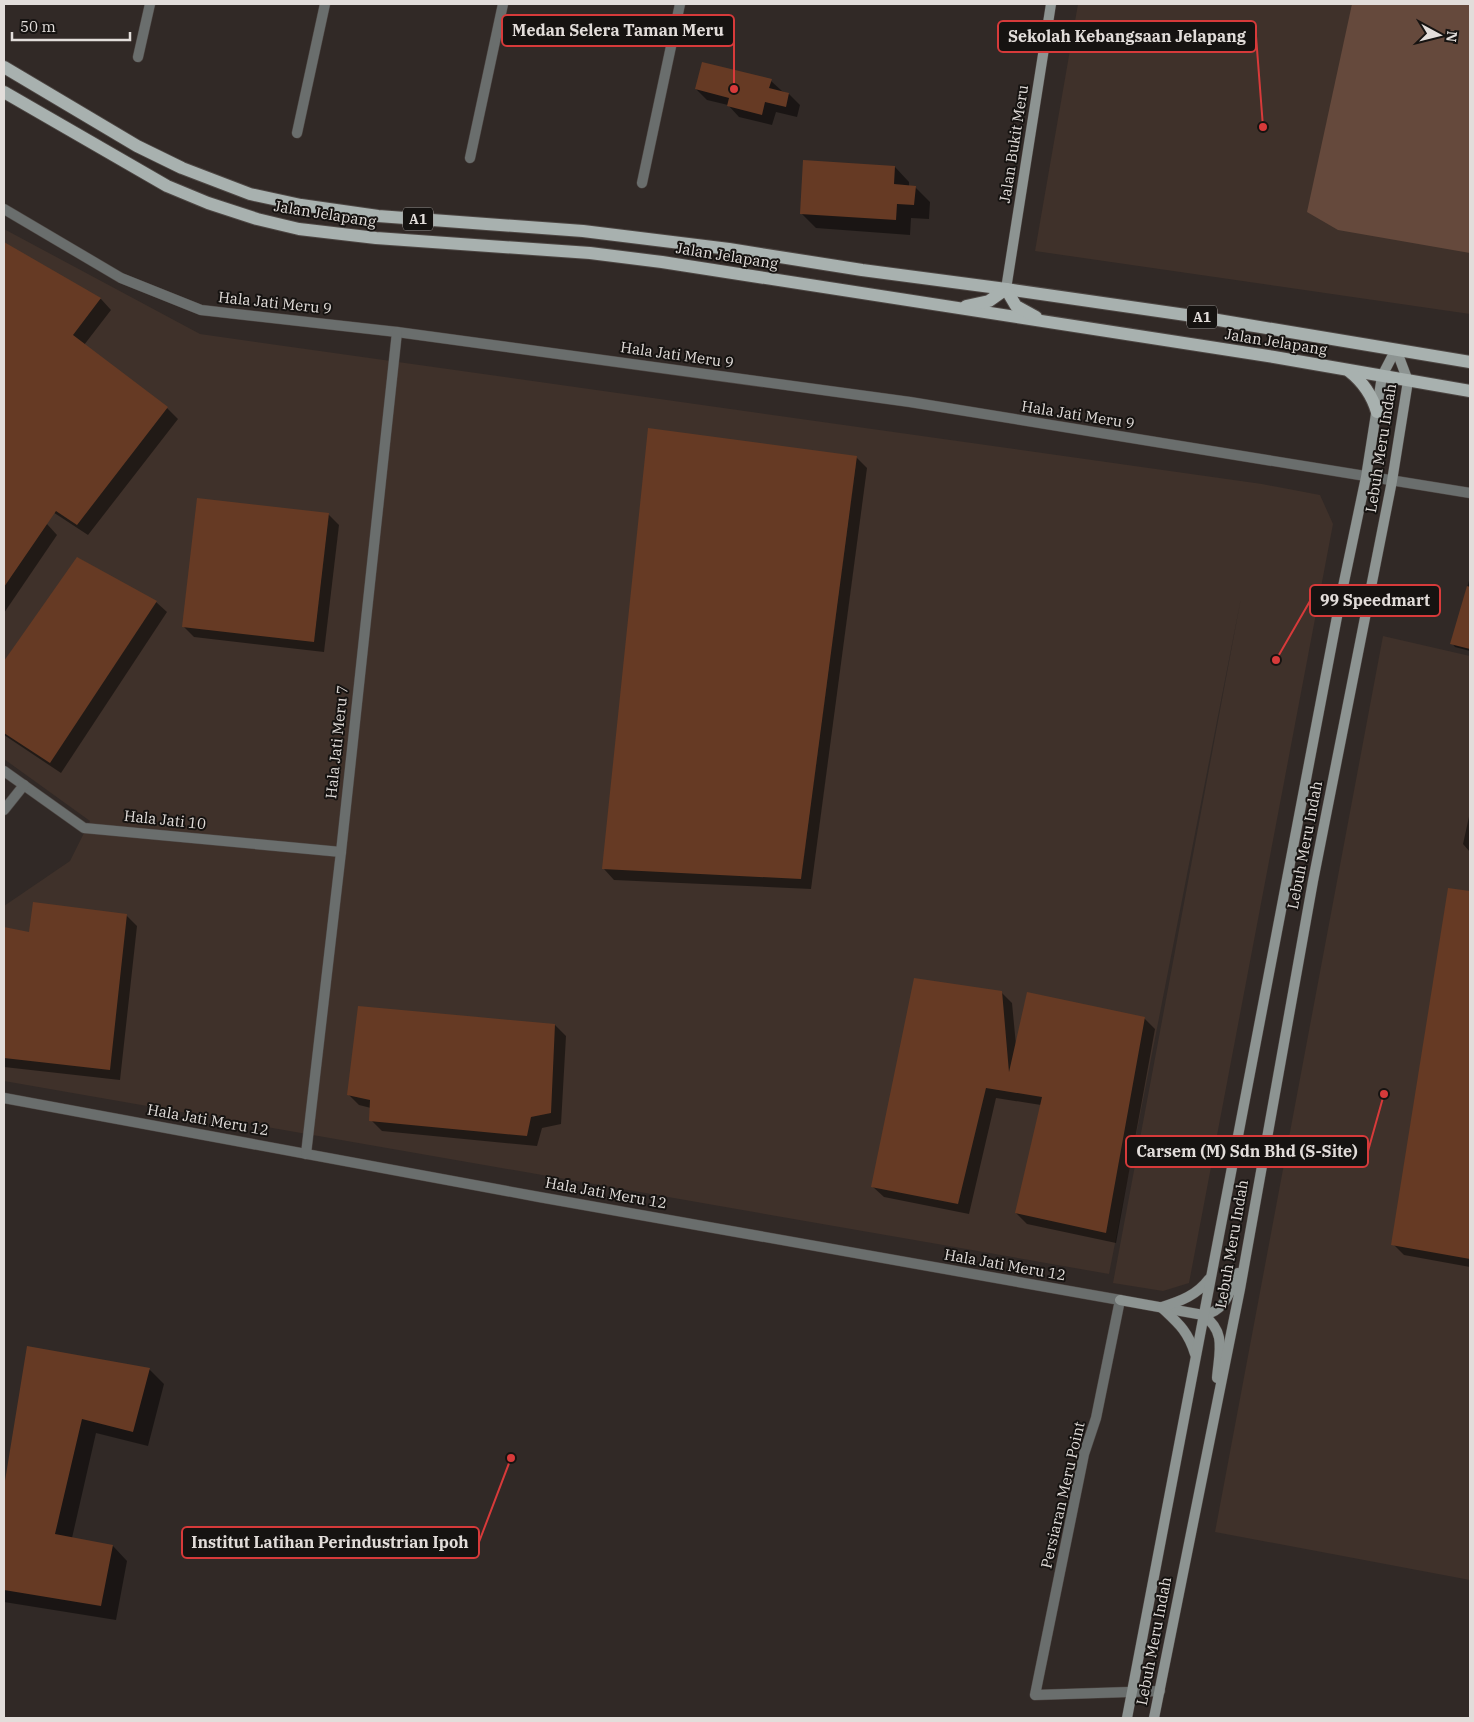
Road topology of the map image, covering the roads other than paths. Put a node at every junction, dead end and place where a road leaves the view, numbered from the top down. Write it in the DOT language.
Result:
graph roads {
  1 [pos="150,4"];
  2 [pos="325,4"];
  3 [pos="502,4"];
  4 [pos="680,4"];
  5 [pos="1051,4"];
  6 [pos="138,57"];
  7 [pos="4,67"];
  8 [pos="4,92"];
  9 [pos="297,133"];
  10 [pos="470,158"];
  11 [pos="642,183"];
  12 [pos="4,209"];
  13 [pos="1006,289"];
  14 [pos="950,307"];
  15 [pos="1061,324"];
  16 [pos="397,332"];
  17 [pos="1396,349"];
  18 [pos="1470,362"];
  19 [pos="1349,371"];
  20 [pos="1382,376"];
  21 [pos="1408,381"];
  22 [pos="1470,391"];
  23 [pos="1376,412"];
  24 [pos="1366,477"];
  25 [pos="1392,481"];
  26 [pos="1470,493"];
  27 [pos="4,771"];
  28 [pos="24,785"];
  29 [pos="4,810"];
  30 [pos="341,852"];
  31 [pos="4,1098"];
  32 [pos="306,1154"];
  33 [pos="1245,1259"];
  34 [pos="1211,1276"];
  35 [pos="1120,1300"];
  36 [pos="1161,1307"];
  37 [pos="1203,1315"];
  38 [pos="1196,1358"];
  39 [pos="1212,1429"];
  40 [pos="1132,1692"];
  41 [pos="1160,1692"];
  42 [pos="1127,1718"];
  43 [pos="1154,1718"];
  1 -- 6 [label="street"];
  2 -- 9 [label="street"];
  3 -- 10 [label="street"];
  4 -- 11 [label="street"];
  5 -- 13 [label="main road, Jalan Bukit Meru"];
  7 -- 13 [label="main road, Jalan Jelapang / A1"];
  8 -- 14 [label="main road, Jalan Jelapang / A1"];
  12 -- 16 [label="street, Hala Jati Meru 9"];
  13 -- 14 [label="main road"];
  13 -- 15 [label="main road"];
  13 -- 17 [label="main road, Jalan Jelapang / A1"];
  14 -- 15 [label="main road, Jalan Jelapang / A1"];
  15 -- 19 [label="main road, Jalan Jelapang / A1"];
  16 -- 24 [label="street, Hala Jati Meru 9"];
  16 -- 30 [label="street, Hala Jati Meru 7"];
  17 -- 18 [label="main road, Jalan Jelapang / A1"];
  17 -- 20 [label="main road, Lebuh Meru Indah"];
  17 -- 21 [label="main road, Lebuh Meru Indah"];
  19 -- 20 [label="main road, Jalan Jelapang / A1"];
  19 -- 23 [label="main road"];
  20 -- 21 [label="main road, Jalan Jelapang / A1"];
  20 -- 23 [label="main road, Lebuh Meru Indah"];
  21 -- 22 [label="main road, Jalan Jelapang / A1"];
  21 -- 25 [label="main road, Lebuh Meru Indah"];
  23 -- 24 [label="main road, Lebuh Meru Indah"];
  24 -- 25 [label="street, Hala Jati Meru 9"];
  24 -- 34 [label="main road, Lebuh Meru Indah"];
  25 -- 26 [label="street, Hala Jati Meru 9"];
  25 -- 33 [label="main road, Lebuh Meru Indah"];
  27 -- 28 [label="street, Hala Jati 10"];
  28 -- 29 [label="street"];
  28 -- 30 [label="street, Hala Jati 10"];
  30 -- 32 [label="street, Hala Jati Meru 7"];
  31 -- 32 [label="street, Hala Jati Meru 12"];
  32 -- 35 [label="street, Hala Jati Meru 12"];
  33 -- 37 [label="main road"];
  33 -- 39 [label="main road, Lebuh Meru Indah"];
  34 -- 36 [label="main road"];
  34 -- 37 [label="main road, Lebuh Meru Indah"];
  35 -- 36 [label="main road, Hala Jati Meru 12"];
  35 -- 40 [label="street, Persiaran Meru Point"];
  36 -- 37 [label="main road, Hala Jati Meru 12"];
  36 -- 38 [label="main road"];
  37 -- 38 [label="main road, Lebuh Meru Indah"];
  37 -- 39 [label="main road"];
  38 -- 40 [label="main road, Lebuh Meru Indah"];
  39 -- 41 [label="main road, Lebuh Meru Indah"];
  40 -- 41 [label="street"];
  40 -- 42 [label="main road, Lebuh Meru Indah"];
  41 -- 43 [label="main road, Lebuh Meru Indah"];
}
